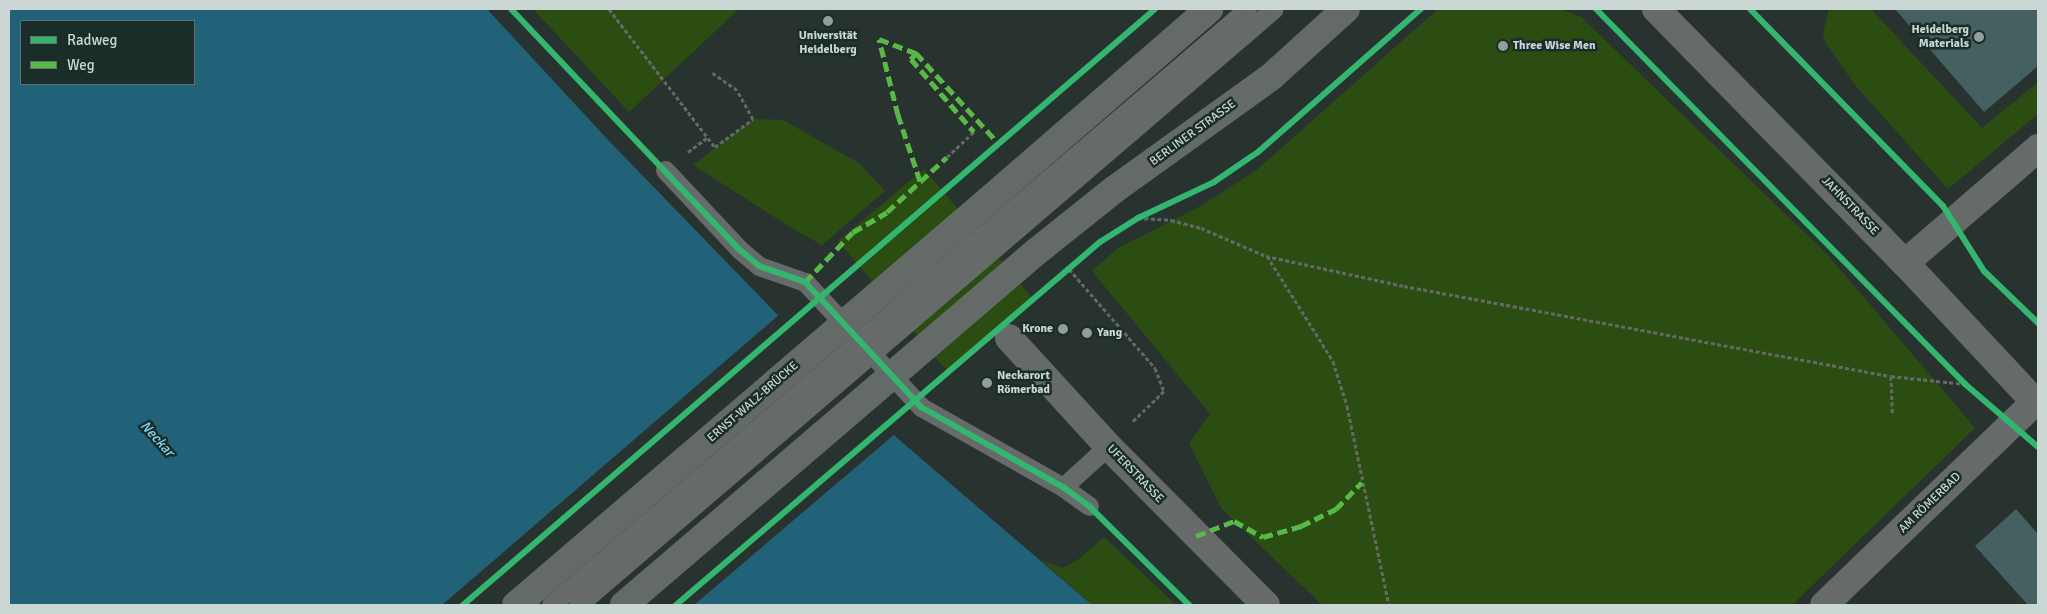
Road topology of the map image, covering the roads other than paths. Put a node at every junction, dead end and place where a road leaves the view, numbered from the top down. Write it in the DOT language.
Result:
graph roads {
  1 [pos="1209,9"];
  2 [pos="1247,9"];
  3 [pos="1274,9"];
  4 [pos="1346,9"];
  5 [pos="1660,10"];
  6 [pos="2038,148"];
  7 [pos="665,170"];
  8 [pos="1004,215"];
  9 [pos="1906,263"];
  10 [pos="1010,338"];
  11 [pos="2037,403"];
  12 [pos="1108,446"];
  13 [pos="1064,487"];
  14 [pos="1089,506"];
  15 [pos="516,605"];
  16 [pos="551,605"];
  17 [pos="578,605"];
  18 [pos="624,605"];
  19 [pos="1266,605"];
  20 [pos="1824,605"];
  1 -- 8 [label="main road"];
  2 -- 8 [label="lane"];
  3 -- 8 [label="lane"];
  4 -- 18 [label="main road, BERLINER STRASSE, bridge"];
  5 -- 9 [label="street, JAHNSTRASSE"];
  6 -- 9 [label="street"];
  7 -- 13 [label="lane"];
  8 -- 15 [label="main road, ERNST-WALZ-BRÜCKE, bridge"];
  8 -- 16 [label="lane, bridge"];
  8 -- 17 [label="lane, bridge"];
  9 -- 11 [label="street, JAHNSTRASSE"];
  10 -- 12 [label="street, UFERSTRASSE"];
  11 -- 20 [label="street, AM RÖMERBAD"];
  12 -- 13 [label="lane"];
  12 -- 19 [label="street, UFERSTRASSE"];
  13 -- 14 [label="lane"];
}
